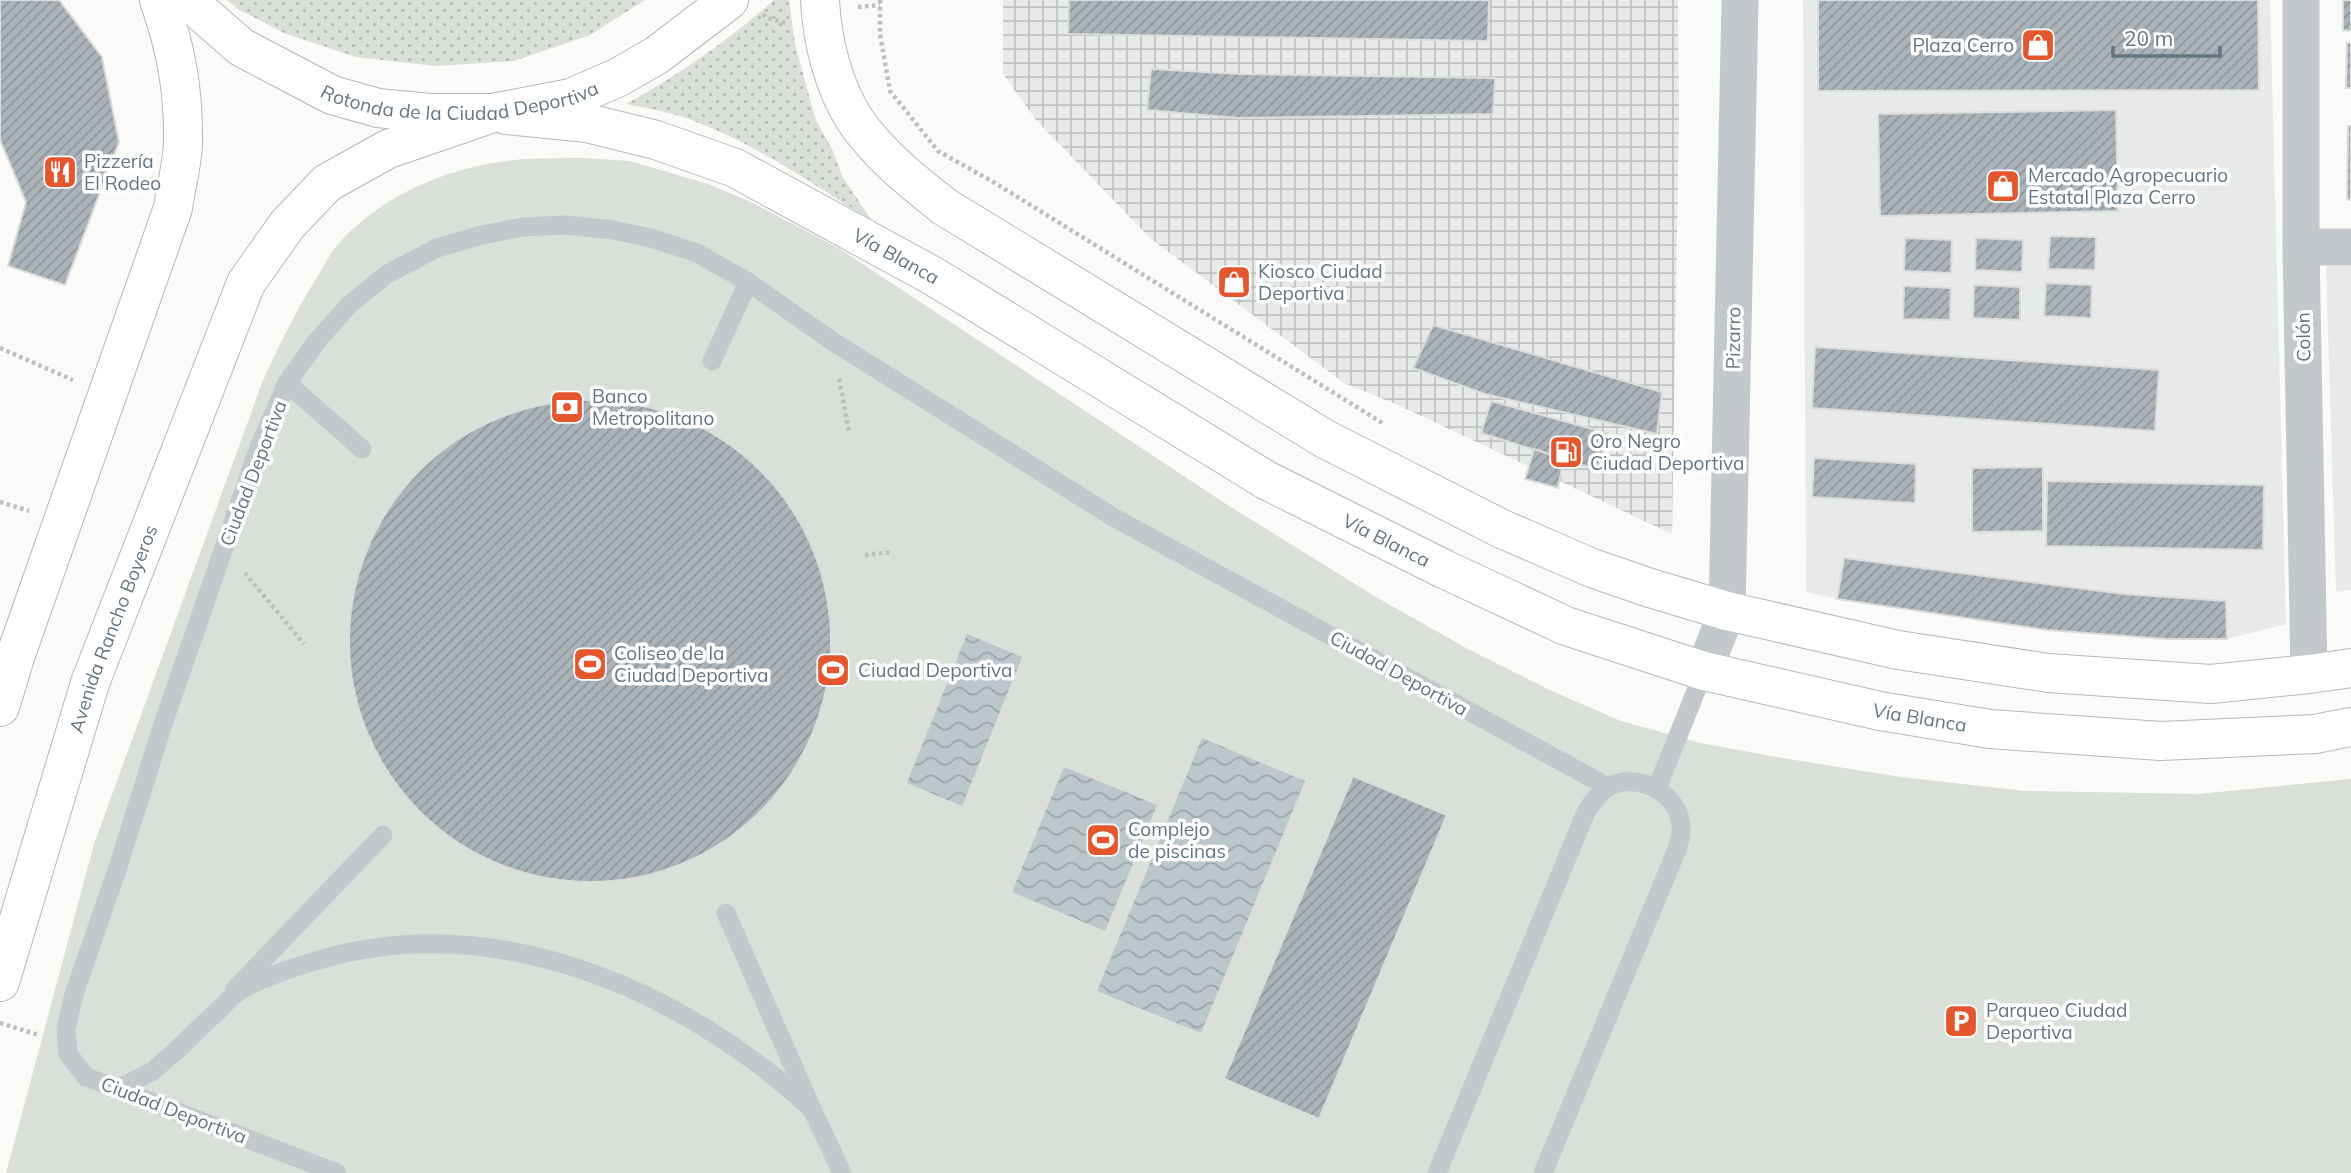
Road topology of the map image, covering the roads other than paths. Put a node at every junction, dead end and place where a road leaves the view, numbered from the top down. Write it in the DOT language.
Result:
graph roads {
  1 [pos="129,0"];
  2 [pos="159,0"];
  3 [pos="192,0"];
  4 [pos="730,0"];
  5 [pos="820,0"];
  6 [pos="1740,0"];
  7 [pos="2301,0"];
  8 [pos="493,113"];
  9 [pos="183,145"];
  10 [pos="2301,247"];
  11 [pos="2351,247"];
  12 [pos="748,282"];
  13 [pos="712,361"];
  14 [pos="287,383"];
  15 [pos="362,449"];
  16 [pos="1727,611"];
  17 [pos="2351,668"];
  18 [pos="1704,671"];
  19 [pos="2309,674"];
  20 [pos="0,707"];
  21 [pos="2351,727"];
  22 [pos="1608,787"];
  23 [pos="1657,788"];
  24 [pos="383,835"];
  25 [pos="726,912"];
  26 [pos="0,982"];
  27 [pos="173,1054"];
  28 [pos="118,1088"];
  29 [pos="812,1110"];
  30 [pos="337,1173"];
  31 [pos="842,1173"];
  32 [pos="1437,1173"];
  33 [pos="1543,1173"];
  1 -- 9 [label="main road"];
  2 -- 9 [label="main road"];
  3 -- 8 [label="main road, Rotonda de la Ciudad Deportiva"];
  4 -- 8 [label="main road, Rotonda de la Ciudad Deportiva"];
  5 -- 16 [label="main road"];
  6 -- 16 [label="street, Pizarro"];
  7 -- 10 [label="street, Colón"];
  8 -- 18 [label="main road, Vía Blanca"];
  8 -- 26 [label="main road, Avenida Rancho Boyeros"];
  9 -- 20 [label="main road"];
  10 -- 11 [label="street"];
  10 -- 19 [label="street, Colón"];
  12 -- 13 [label="lane"];
  12 -- 14 [label="lane, Ciudad Deportiva"];
  12 -- 22 [label="lane, Ciudad Deportiva"];
  14 -- 15 [label="lane"];
  14 -- 28 [label="lane, Ciudad Deportiva"];
  16 -- 18 [label="street, Pizarro"];
  16 -- 19 [label="main road"];
  17 -- 19 [label="main road"];
  18 -- 21 [label="main road, Vía Blanca"];
  18 -- 23 [label="lane"];
  22 -- 23 [label="lane"];
  22 -- 32 [label="lane"];
  23 -- 33 [label="lane"];
  24 -- 27 [label="lane"];
  25 -- 29 [label="lane"];
  27 -- 28 [label="lane"];
  27 -- 29 [label="lane"];
  28 -- 30 [label="lane, Ciudad Deportiva"];
  29 -- 31 [label="lane"];
}
